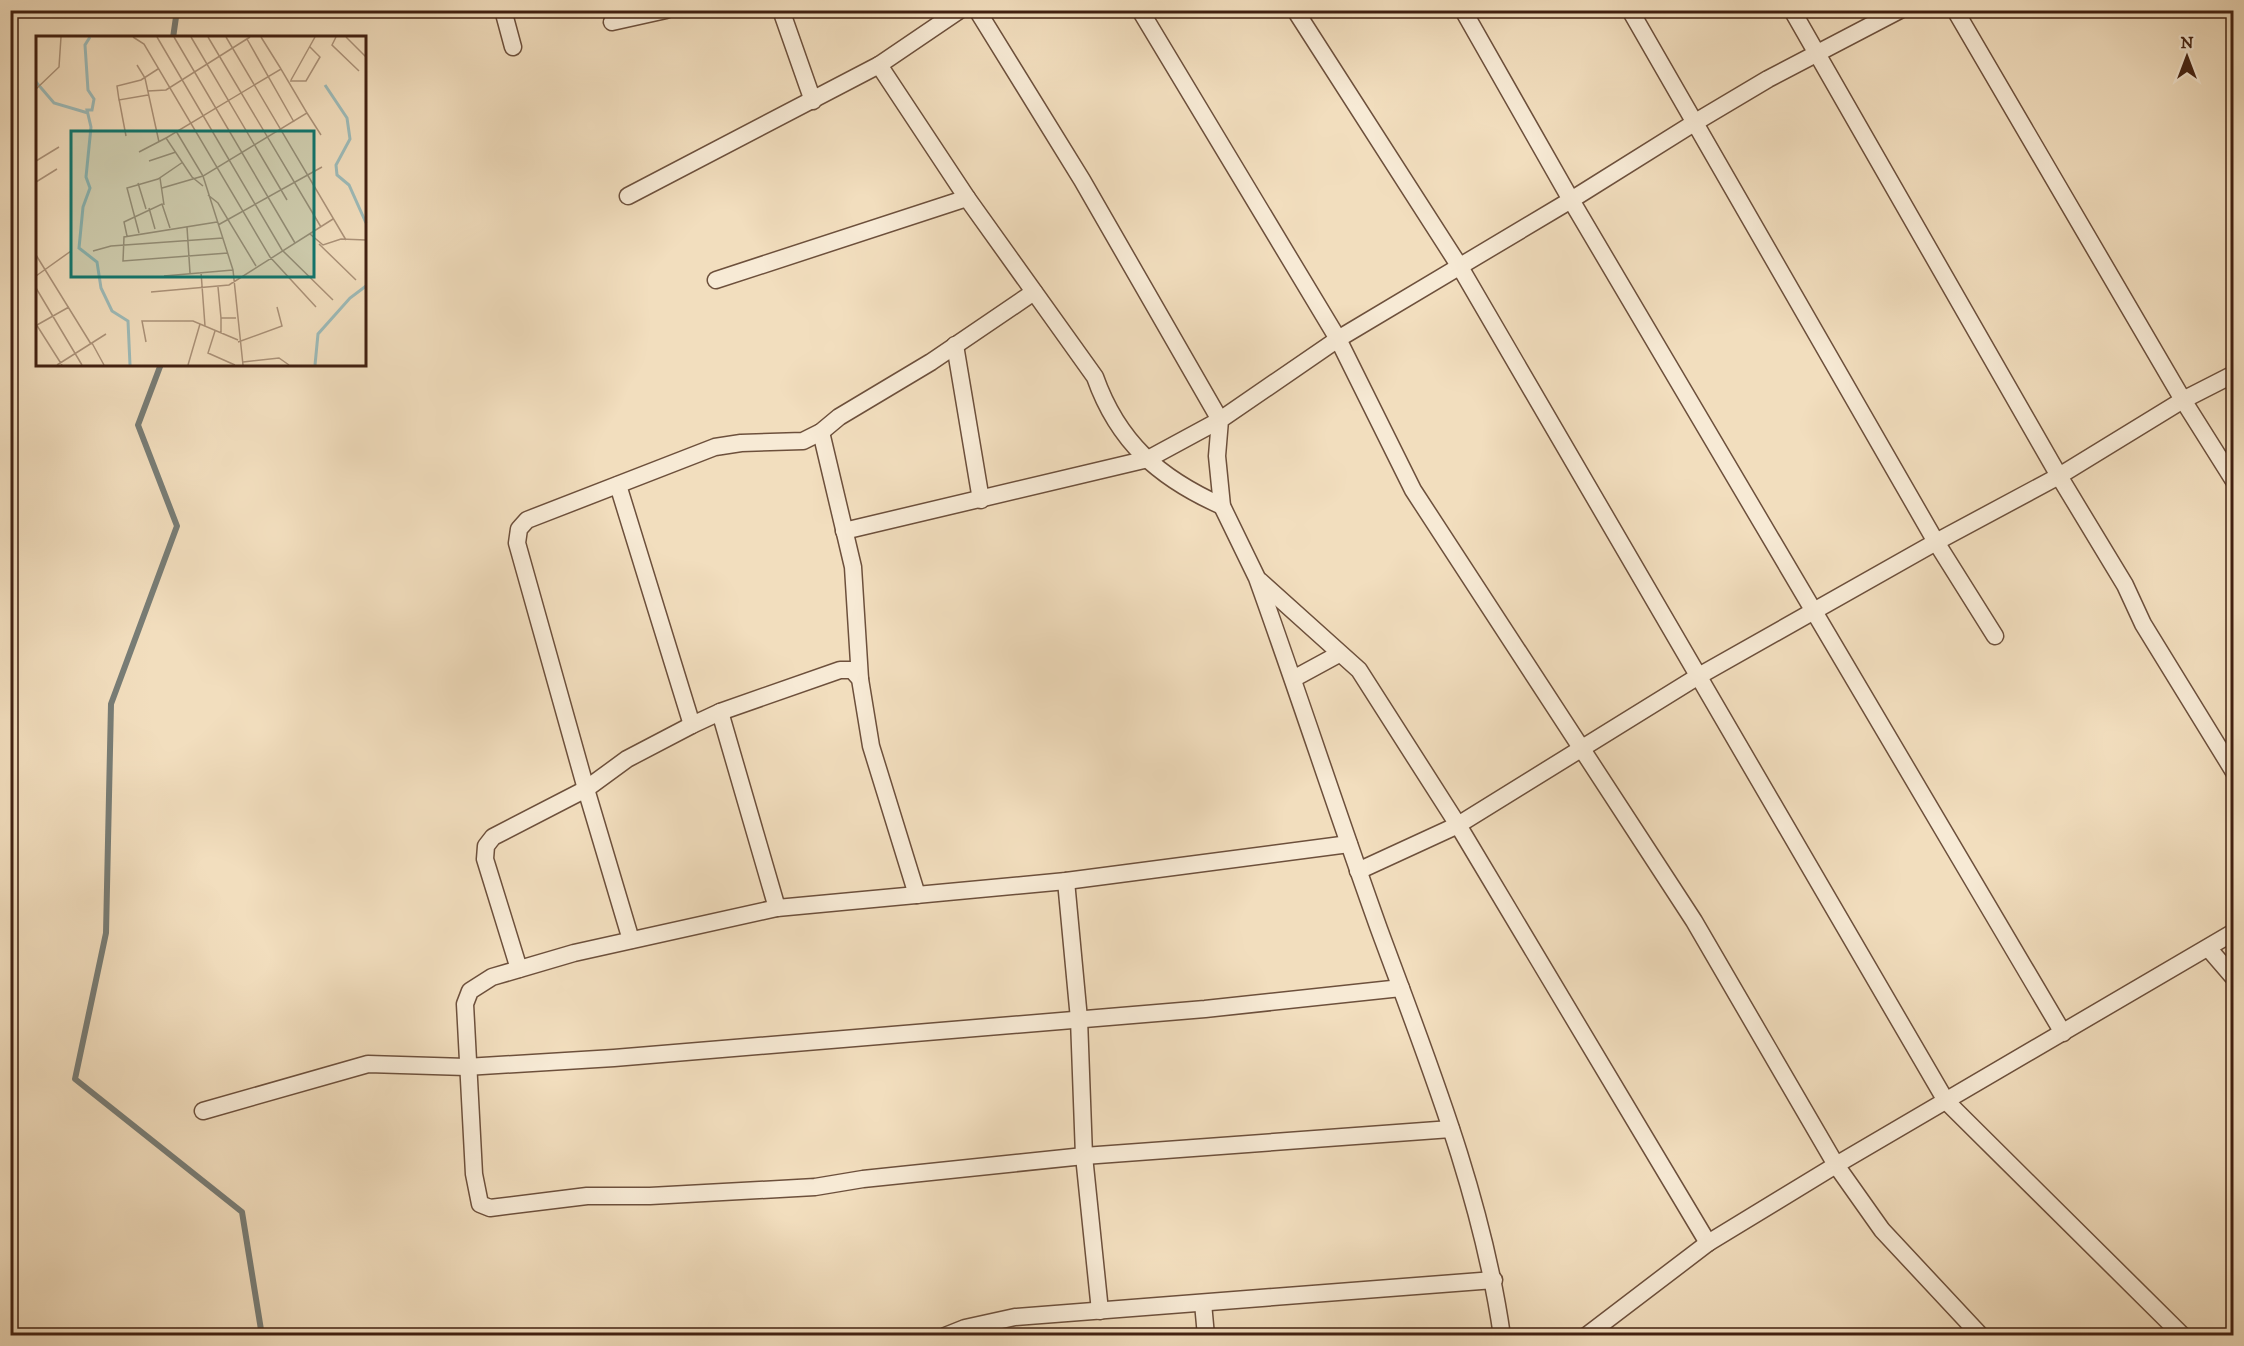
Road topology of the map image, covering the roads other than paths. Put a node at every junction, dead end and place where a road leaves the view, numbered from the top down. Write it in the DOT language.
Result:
graph roads {
  1 [pos="503,10"];
  2 [pos="666,10"];
  3 [pos="781,10"];
  4 [pos="960,10"];
  5 [pos="977,10"];
  6 [pos="1140,10"];
  7 [pos="1295,10"];
  8 [pos="1463,10"];
  9 [pos="1630,10"];
  10 [pos="1792,10"];
  11 [pos="1900,10"];
  12 [pos="1955,10"];
  13 [pos="612,22"];
  14 [pos="513,47"];
  15 [pos="1818,53"];
  16 [pos="879,65"];
  17 [pos="813,101"];
  18 [pos="1694,123"];
  19 [pos="628,196"];
  20 [pos="967,198"];
  21 [pos="1571,201"];
  22 [pos="1460,267"];
  23 [pos="717,280"];
  24 [pos="1034,292"];
  25 [pos="1338,339"];
  26 [pos="955,345"];
  27 [pos="2234,374"];
  28 [pos="2183,400"];
  29 [pos="1220,420"];
  30 [pos="821,432"];
  31 [pos="1148,459"];
  32 [pos="2059,476"];
  33 [pos="2234,481"];
  34 [pos="618,485"];
  35 [pos="981,500"];
  36 [pos="1222,506"];
  37 [pos="844,531"];
  38 [pos="1936,542"];
  39 [pos="1257,578"];
  40 [pos="1815,610"];
  41 [pos="1995,636"];
  42 [pos="1339,654"];
  43 [pos="1697,677"];
  44 [pos="860,680"];
  45 [pos="1293,680"];
  46 [pos="720,712"];
  47 [pos="692,725"];
  48 [pos="1582,750"];
  49 [pos="2234,772"];
  50 [pos="586,789"];
  51 [pos="1458,825"];
  52 [pos="1349,843"];
  53 [pos="1358,871"];
  54 [pos="1066,882"];
  55 [pos="917,895"];
  56 [pos="777,908"];
  57 [pos="2234,932"];
  58 [pos="632,940"];
  59 [pos="2209,949"];
  60 [pos="519,969"];
  61 [pos="2234,978"];
  62 [pos="1401,988"];
  63 [pos="1078,1019"];
  64 [pos="2063,1033"];
  65 [pos="466,1067"];
  66 [pos="1946,1101"];
  67 [pos="203,1111"];
  68 [pos="1451,1129"];
  69 [pos="1084,1156"];
  70 [pos="1836,1165"];
  71 [pos="1707,1243"];
  72 [pos="1494,1280"];
  73 [pos="1203,1303"];
  74 [pos="1100,1311"];
  75 [pos="945,1335"];
  76 [pos="1206,1335"];
  77 [pos="1502,1335"];
  78 [pos="1586,1335"];
  79 [pos="1981,1335"];
  80 [pos="2183,1335"];
  1 -- 14 [label="street"];
  2 -- 13 [label="street"];
  3 -- 17 [label="street"];
  4 -- 16 [label="street"];
  5 -- 29 [label="street"];
  6 -- 25 [label="street"];
  7 -- 22 [label="street"];
  8 -- 21 [label="street"];
  9 -- 18 [label="street"];
  10 -- 15 [label="street"];
  11 -- 15 [label="street"];
  12 -- 28 [label="street"];
  15 -- 18 [label="street"];
  15 -- 32 [label="street"];
  16 -- 17 [label="street"];
  16 -- 20 [label="street"];
  17 -- 19 [label="street"];
  18 -- 21 [label="street"];
  18 -- 38 [label="street"];
  20 -- 23 [label="street"];
  20 -- 24 [label="street"];
  21 -- 22 [label="street"];
  21 -- 40 [label="street"];
  22 -- 25 [label="street"];
  22 -- 43 [label="street"];
  24 -- 26 [label="street"];
  24 -- 31 [label="street"];
  25 -- 29 [label="street"];
  25 -- 48 [label="street"];
  26 -- 30 [label="street"];
  26 -- 35 [label="street"];
  27 -- 28 [label="street"];
  28 -- 32 [label="street"];
  28 -- 33 [label="street"];
  29 -- 31 [label="street"];
  29 -- 36 [label="street"];
  30 -- 34 [label="street"];
  30 -- 37 [label="street"];
  31 -- 35 [label="street"];
  31 -- 36 [label="street"];
  32 -- 38 [label="street"];
  32 -- 49 [label="street"];
  34 -- 47 [label="street"];
  34 -- 50 [label="street"];
  35 -- 37 [label="street"];
  36 -- 39 [label="street"];
  37 -- 44 [label="street"];
  38 -- 40 [label="street"];
  38 -- 41 [label="street"];
  39 -- 42 [label="street"];
  39 -- 45 [label="street"];
  40 -- 43 [label="street"];
  40 -- 64 [label="street"];
  42 -- 45 [label="street"];
  42 -- 51 [label="street"];
  43 -- 48 [label="street"];
  43 -- 66 [label="street"];
  44 -- 46 [label="street"];
  44 -- 55 [label="street"];
  45 -- 52 [label="street"];
  46 -- 47 [label="street"];
  46 -- 56 [label="street"];
  47 -- 50 [label="street"];
  48 -- 51 [label="street"];
  48 -- 70 [label="street"];
  50 -- 58 [label="street"];
  50 -- 60 [label="street"];
  51 -- 53 [label="street"];
  51 -- 71 [label="street"];
  52 -- 53 [label="street"];
  52 -- 54 [label="street"];
  53 -- 62 [label="street"];
  54 -- 55 [label="street"];
  54 -- 63 [label="street"];
  55 -- 56 [label="street"];
  56 -- 58 [label="street"];
  57 -- 59 [label="street"];
  58 -- 60 [label="street"];
  59 -- 61 [label="street"];
  59 -- 64 [label="street"];
  60 -- 65 [label="street"];
  62 -- 63 [label="street"];
  62 -- 68 [label="street"];
  63 -- 65 [label="street"];
  63 -- 69 [label="street"];
  64 -- 66 [label="street"];
  65 -- 67 [label="street"];
  65 -- 69 [label="street"];
  66 -- 70 [label="street"];
  66 -- 80 [label="street"];
  68 -- 69 [label="street"];
  68 -- 72 [label="street"];
  69 -- 74 [label="street"];
  70 -- 71 [label="street"];
  70 -- 79 [label="street"];
  71 -- 78 [label="street"];
  72 -- 73 [label="street"];
  72 -- 77 [label="street"];
  73 -- 74 [label="street"];
  73 -- 76 [label="street"];
  74 -- 75 [label="street"];
}
